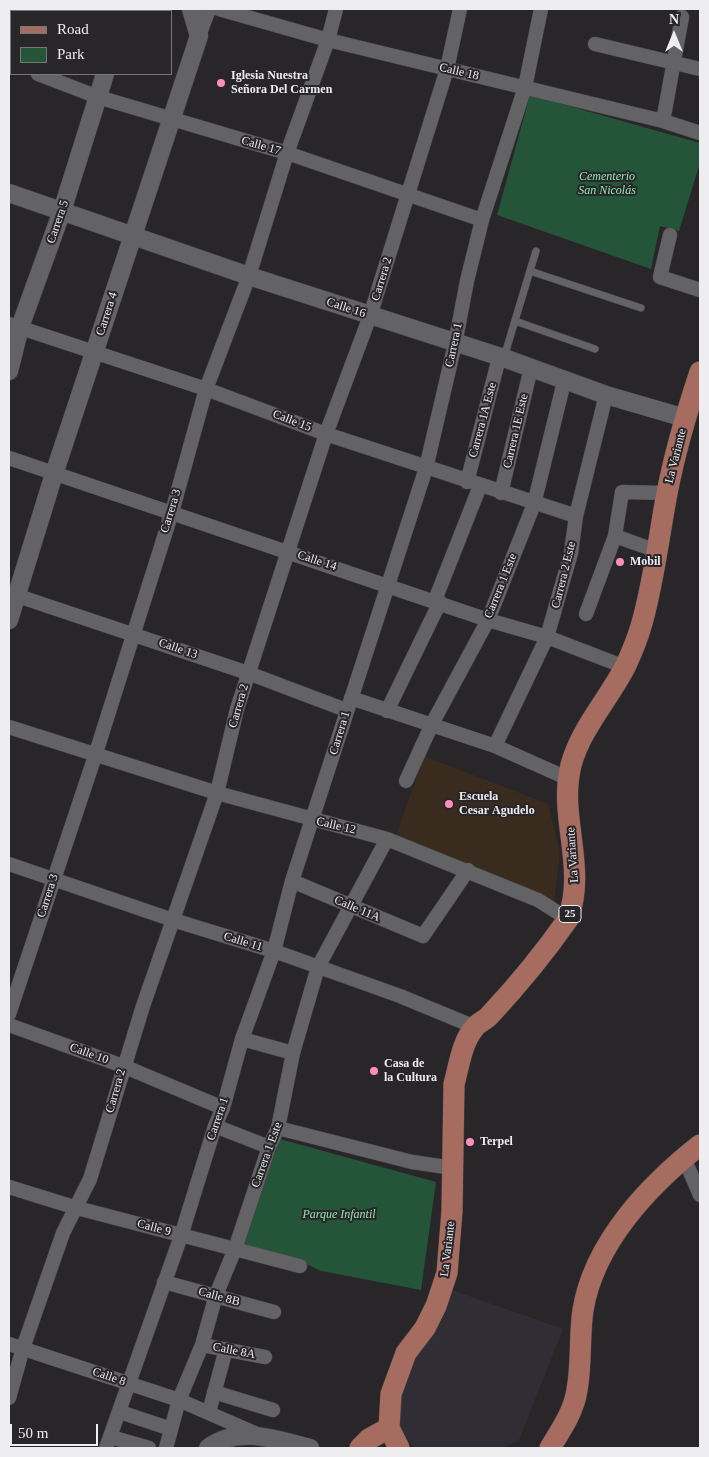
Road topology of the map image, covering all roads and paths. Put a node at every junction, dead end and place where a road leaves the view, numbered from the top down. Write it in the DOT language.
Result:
graph roads {
  1 [pos="191,9"];
  2 [pos="209,9"];
  3 [pos="219,9"];
  4 [pos="336,9"];
  5 [pos="460,9"];
  6 [pos="541,9"];
  7 [pos="682,18"];
  8 [pos="199,36"];
  9 [pos="328,40"];
  10 [pos="595,44"];
  11 [pos="674,63"];
  12 [pos="447,69"];
  13 [pos="700,69"];
  14 [pos="41,75"];
  15 [pos="106,75"];
  16 [pos="525,87"];
  17 [pos="98,97"];
  18 [pos="171,120"];
  19 [pos="663,121"];
  20 [pos="700,132"];
  21 [pos="287,153"];
  22 [pos="9,194"];
  23 [pos="408,196"];
  24 [pos="62,211"];
  25 [pos="482,220"];
  26 [pos="670,235"];
  27 [pos="132,236"];
  28 [pos="536,251"];
  29 [pos="530,271"];
  30 [pos="249,276"];
  31 [pos="700,290"];
  32 [pos="641,308"];
  33 [pos="370,316"];
  34 [pos="515,322"];
  35 [pos="15,326"];
  36 [pos="455,344"];
  37 [pos="594,349"];
  38 [pos="95,353"];
  39 [pos="501,358"];
  40 [pos="531,368"];
  41 [pos="9,371"];
  42 [pos="700,372"];
  43 [pos="565,378"];
  44 [pos="206,389"];
  45 [pos="606,395"];
  46 [pos="686,418"];
  47 [pos="326,434"];
  48 [pos="9,458"];
  49 [pos="426,468"];
  50 [pos="54,474"];
  51 [pos="473,484"];
  52 [pos="501,493"];
  53 [pos="667,493"];
  54 [pos="534,504"];
  55 [pos="172,512"];
  56 [pos="576,516"];
  57 [pos="615,536"];
  58 [pos="287,552"];
  59 [pos="657,552"];
  60 [pos="388,584"];
  61 [pos="13,594"];
  62 [pos="437,601"];
  63 [pos="586,614"];
  64 [pos="9,620"];
  65 [pos="488,620"];
  66 [pos="132,633"];
  67 [pos="547,636"];
  68 [pos="625,666"];
  69 [pos="248,673"];
  70 [pos="349,704"];
  71 [pos="386,711"];
  72 [pos="432,724"];
  73 [pos="9,727"];
  74 [pos="494,746"];
  75 [pos="94,756"];
  76 [pos="569,779"];
  77 [pos="406,781"];
  78 [pos="217,793"];
  79 [pos="313,821"];
  80 [pos="387,839"];
  81 [pos="9,864"];
  82 [pos="468,870"];
  83 [pos="53,880"];
  84 [pos="292,881"];
  85 [pos="349,905"];
  86 [pos="568,919"];
  87 [pos="173,920"];
  88 [pos="274,951"];
  89 [pos="318,967"];
  90 [pos="9,1014"];
  91 [pos="9,1025"];
  92 [pos="475,1027"];
  93 [pos="242,1039"];
  94 [pos="294,1053"];
  95 [pos="123,1066"];
  96 [pos="224,1108"];
  97 [pos="215,1126"];
  98 [pos="278,1128"];
  99 [pos="269,1147"];
  100 [pos="692,1151"];
  101 [pos="453,1168"];
  102 [pos="9,1187"];
  103 [pos="700,1195"];
  104 [pos="78,1208"];
  105 [pos="181,1236"];
  106 [pos="234,1250"];
  107 [pos="300,1266"];
  108 [pos="164,1282"];
  109 [pos="216,1295"];
  110 [pos="274,1312"];
  111 [pos="9,1344"];
  112 [pos="202,1345"];
  113 [pos="23,1348"];
  114 [pos="226,1349"];
  115 [pos="265,1357"];
  116 [pos="129,1384"];
  117 [pos="214,1392"];
  118 [pos="9,1398"];
  119 [pos="180,1400"];
  120 [pos="273,1410"];
  121 [pos="120,1412"];
  122 [pos="209,1412"];
  123 [pos="389,1428"];
  124 [pos="171,1429"];
  125 [pos="262,1436"];
  126 [pos="108,1442"];
  127 [pos="554,1442"];
  128 [pos="149,1448"];
  129 [pos="166,1448"];
  130 [pos="208,1448"];
  131 [pos="310,1448"];
  132 [pos="360,1448"];
  133 [pos="399,1448"];
  1 -- 8 [label="street"];
  2 -- 8 [label="street, Carrera 4"];
  3 -- 9 [label="street, Calle 18"];
  4 -- 9 [label="street, Carrera 3"];
  5 -- 12 [label="street, Carrera 2"];
  6 -- 16 [label="street, Carrera 1"];
  7 -- 11 [label="street"];
  8 -- 18 [label="street, Carrera 4"];
  9 -- 12 [label="street, Calle 18"];
  9 -- 21 [label="street, Carrera 3"];
  10 -- 11 [label="street"];
  11 -- 13 [label="street"];
  11 -- 19 [label="street"];
  12 -- 16 [label="street, Calle 18"];
  12 -- 23 [label="street, Carrera 2"];
  14 -- 17 [label="street, Calle 17"];
  15 -- 17 [label="street, Carrera 5"];
  16 -- 19 [label="street, Calle 18"];
  16 -- 25 [label="street, Carrera 1"];
  17 -- 18 [label="street, Calle 17"];
  17 -- 24 [label="street, Carrera 5"];
  18 -- 21 [label="street, Calle 17"];
  18 -- 27 [label="street, Carrera 4"];
  19 -- 20 [label="street, Calle 18"];
  21 -- 23 [label="street, Calle 17"];
  21 -- 30 [label="street, Carrera 3"];
  22 -- 24 [label="street, Calle 16"];
  23 -- 25 [label="street, Calle 17"];
  23 -- 33 [label="street, Carrera 2"];
  24 -- 27 [label="street, Calle 16"];
  24 -- 35 [label="street, Carrera 5"];
  25 -- 36 [label="street, Carrera 1"];
  26 -- 31 [label="street"];
  27 -- 30 [label="street, Calle 16"];
  27 -- 38 [label="street, Carrera 4"];
  28 -- 29 [label="lane"];
  29 -- 32 [label="lane"];
  29 -- 34 [label="lane"];
  30 -- 33 [label="street, Calle 16"];
  30 -- 44 [label="street, Carrera 3"];
  33 -- 36 [label="street, Calle 16"];
  33 -- 47 [label="street, Carrera 2"];
  34 -- 37 [label="lane"];
  34 -- 39 [label="lane"];
  35 -- 38 [label="street, Calle 15"];
  35 -- 41 [label="street, Carrera 5"];
  36 -- 39 [label="street, Calle 16"];
  36 -- 49 [label="street, Carrera 1"];
  38 -- 44 [label="street, Calle 15"];
  38 -- 50 [label="street, Carrera 4"];
  39 -- 40 [label="street, Calle 16"];
  39 -- 51 [label="street, Carrera 1A Este"];
  40 -- 43 [label="street, Calle 16"];
  40 -- 52 [label="street, Carrera 1E Este"];
  42 -- 46 [label="main road, La Variante / 25"];
  43 -- 45 [label="street, Calle 16"];
  43 -- 54 [label="street, Carrera 1 Este"];
  44 -- 47 [label="street, Calle 15"];
  44 -- 55 [label="street, Carrera 3"];
  45 -- 46 [label="street, Calle 16"];
  45 -- 56 [label="street, Carrera 2 Este"];
  46 -- 53 [label="main road, La Variante / 25"];
  47 -- 49 [label="street, Calle 15"];
  47 -- 58 [label="street, Carrera 2"];
  48 -- 50 [label="street, Calle 14"];
  49 -- 51 [label="street, Calle 15"];
  49 -- 60 [label="street, Carrera 1"];
  50 -- 55 [label="street, Calle 14"];
  50 -- 61 [label="street, Carrera 4"];
  51 -- 52 [label="street, Calle 15"];
  51 -- 62 [label="street, Carrera 1A Este"];
  52 -- 54 [label="street, Calle 15"];
  53 -- 57 [label="street"];
  53 -- 59 [label="main road, La Variante / 25"];
  54 -- 56 [label="street, Calle 15"];
  54 -- 65 [label="street, Carrera 1 Este"];
  55 -- 58 [label="street, Calle 14"];
  55 -- 66 [label="street, Carrera 3"];
  56 -- 67 [label="street, Carrera 2 Este"];
  57 -- 59 [label="street"];
  57 -- 63 [label="street"];
  58 -- 60 [label="street, Calle 14"];
  58 -- 69 [label="street, Carrera 2"];
  59 -- 68 [label="main road, La Variante / 25"];
  60 -- 62 [label="street, Calle 14"];
  60 -- 70 [label="street, Carrera 1"];
  61 -- 64 [label="street, Carrera 4"];
  61 -- 66 [label="street, Calle 13"];
  62 -- 65 [label="street, Calle 14"];
  62 -- 71 [label="street, Carrera 1A Este"];
  65 -- 67 [label="street, Calle 14"];
  65 -- 72 [label="street, Carrera 1 Este"];
  66 -- 69 [label="street, Calle 13"];
  66 -- 75 [label="street, Carrera 3"];
  67 -- 68 [label="street, Calle 14"];
  67 -- 74 [label="street, Carrera 2 Este"];
  68 -- 76 [label="main road, La Variante / 25"];
  69 -- 70 [label="street, Calle 13"];
  69 -- 78 [label="street, Carrera 2"];
  70 -- 71 [label="street, Calle 13"];
  70 -- 79 [label="street, Carrera 1"];
  71 -- 72 [label="street, Calle 13"];
  72 -- 74 [label="street, Calle 13"];
  72 -- 77 [label="street, Carrera 1 Este"];
  73 -- 75 [label="street, Calle 12"];
  74 -- 76 [label="street, Calle 13"];
  75 -- 78 [label="street, Calle 12"];
  75 -- 83 [label="street, Carrera 3"];
  76 -- 86 [label="main road, La Variante / 25"];
  78 -- 79 [label="street, Calle 12"];
  78 -- 87 [label="street, Carrera 2"];
  79 -- 80 [label="street, Calle 12"];
  79 -- 84 [label="street, Carrera 1"];
  80 -- 82 [label="street, Calle 12"];
  80 -- 85 [label="street, Carrera 1 Este"];
  81 -- 83 [label="street, Calle 11"];
  82 -- 85 [label="street, Calle 11A"];
  82 -- 86 [label="street, Calle 12"];
  83 -- 87 [label="street, Calle 11"];
  83 -- 90 [label="street, Carrera 3"];
  84 -- 85 [label="street, Calle 11A"];
  84 -- 88 [label="street, Carrera 1"];
  85 -- 89 [label="street, Carrera 1 Este"];
  86 -- 92 [label="main road, La Variante / 25"];
  87 -- 88 [label="street, Calle 11"];
  87 -- 95 [label="street, Carrera 2"];
  88 -- 89 [label="street, Calle 11"];
  88 -- 93 [label="street, Carrera 1"];
  89 -- 92 [label="street, Calle 11"];
  89 -- 94 [label="street, Carrera 1 Este"];
  91 -- 95 [label="street, Calle 10"];
  92 -- 101 [label="main road, La Variante / 25"];
  93 -- 94 [label="street"];
  93 -- 96 [label="street, Carrera 1"];
  94 -- 98 [label="street, Carrera 1 Este"];
  95 -- 96 [label="street, Calle 10"];
  95 -- 104 [label="street, Carrera 2"];
  96 -- 97 [label="street, Carrera 1"];
  97 -- 99 [label="street"];
  97 -- 105 [label="street, Carrera 1"];
  98 -- 99 [label="street, Carrera 1 Este"];
  98 -- 101 [label="street"];
  99 -- 106 [label="street, Carrera 1 Este"];
  100 -- 103 [label="street"];
  100 -- 127 [label="main road"];
  101 -- 123 [label="main road, La Variante / 25"];
  102 -- 104 [label="street, Calle 9"];
  104 -- 105 [label="street, Calle 9"];
  104 -- 113 [label="street, Carrera 2"];
  105 -- 106 [label="street, Calle 9"];
  105 -- 108 [label="street, Carrera 1"];
  106 -- 107 [label="street, Calle 9"];
  106 -- 109 [label="street, Carrera 1 Este"];
  108 -- 109 [label="street, Calle 8B"];
  108 -- 116 [label="street, Carrera 1"];
  109 -- 110 [label="street, Calle 8B"];
  109 -- 112 [label="street, Carrera 1 Este"];
  111 -- 113 [label="street, Calle 8"];
  112 -- 114 [label="street, Calle 8A"];
  112 -- 119 [label="street, Carrera 1 Este"];
  113 -- 116 [label="street, Calle 8"];
  113 -- 118 [label="street, Carrera 2"];
  114 -- 115 [label="street, Calle 8A"];
  114 -- 117 [label="street"];
  116 -- 119 [label="street, Calle 8"];
  116 -- 121 [label="street, Carrera 1"];
  117 -- 120 [label="street"];
  117 -- 122 [label="street"];
  119 -- 122 [label="street, Calle 8"];
  119 -- 124 [label="street, Carrera 1 Este"];
  121 -- 124 [label="street"];
  121 -- 126 [label="street, Carrera 1"];
  122 -- 125 [label="street, Calle 8"];
  123 -- 132 [label="main road"];
  123 -- 133 [label="main road, 25"];
  124 -- 129 [label="street, Carrera 1 Este"];
  125 -- 130 [label="street"];
  125 -- 131 [label="street"];
  126 -- 128 [label="street"];
}
